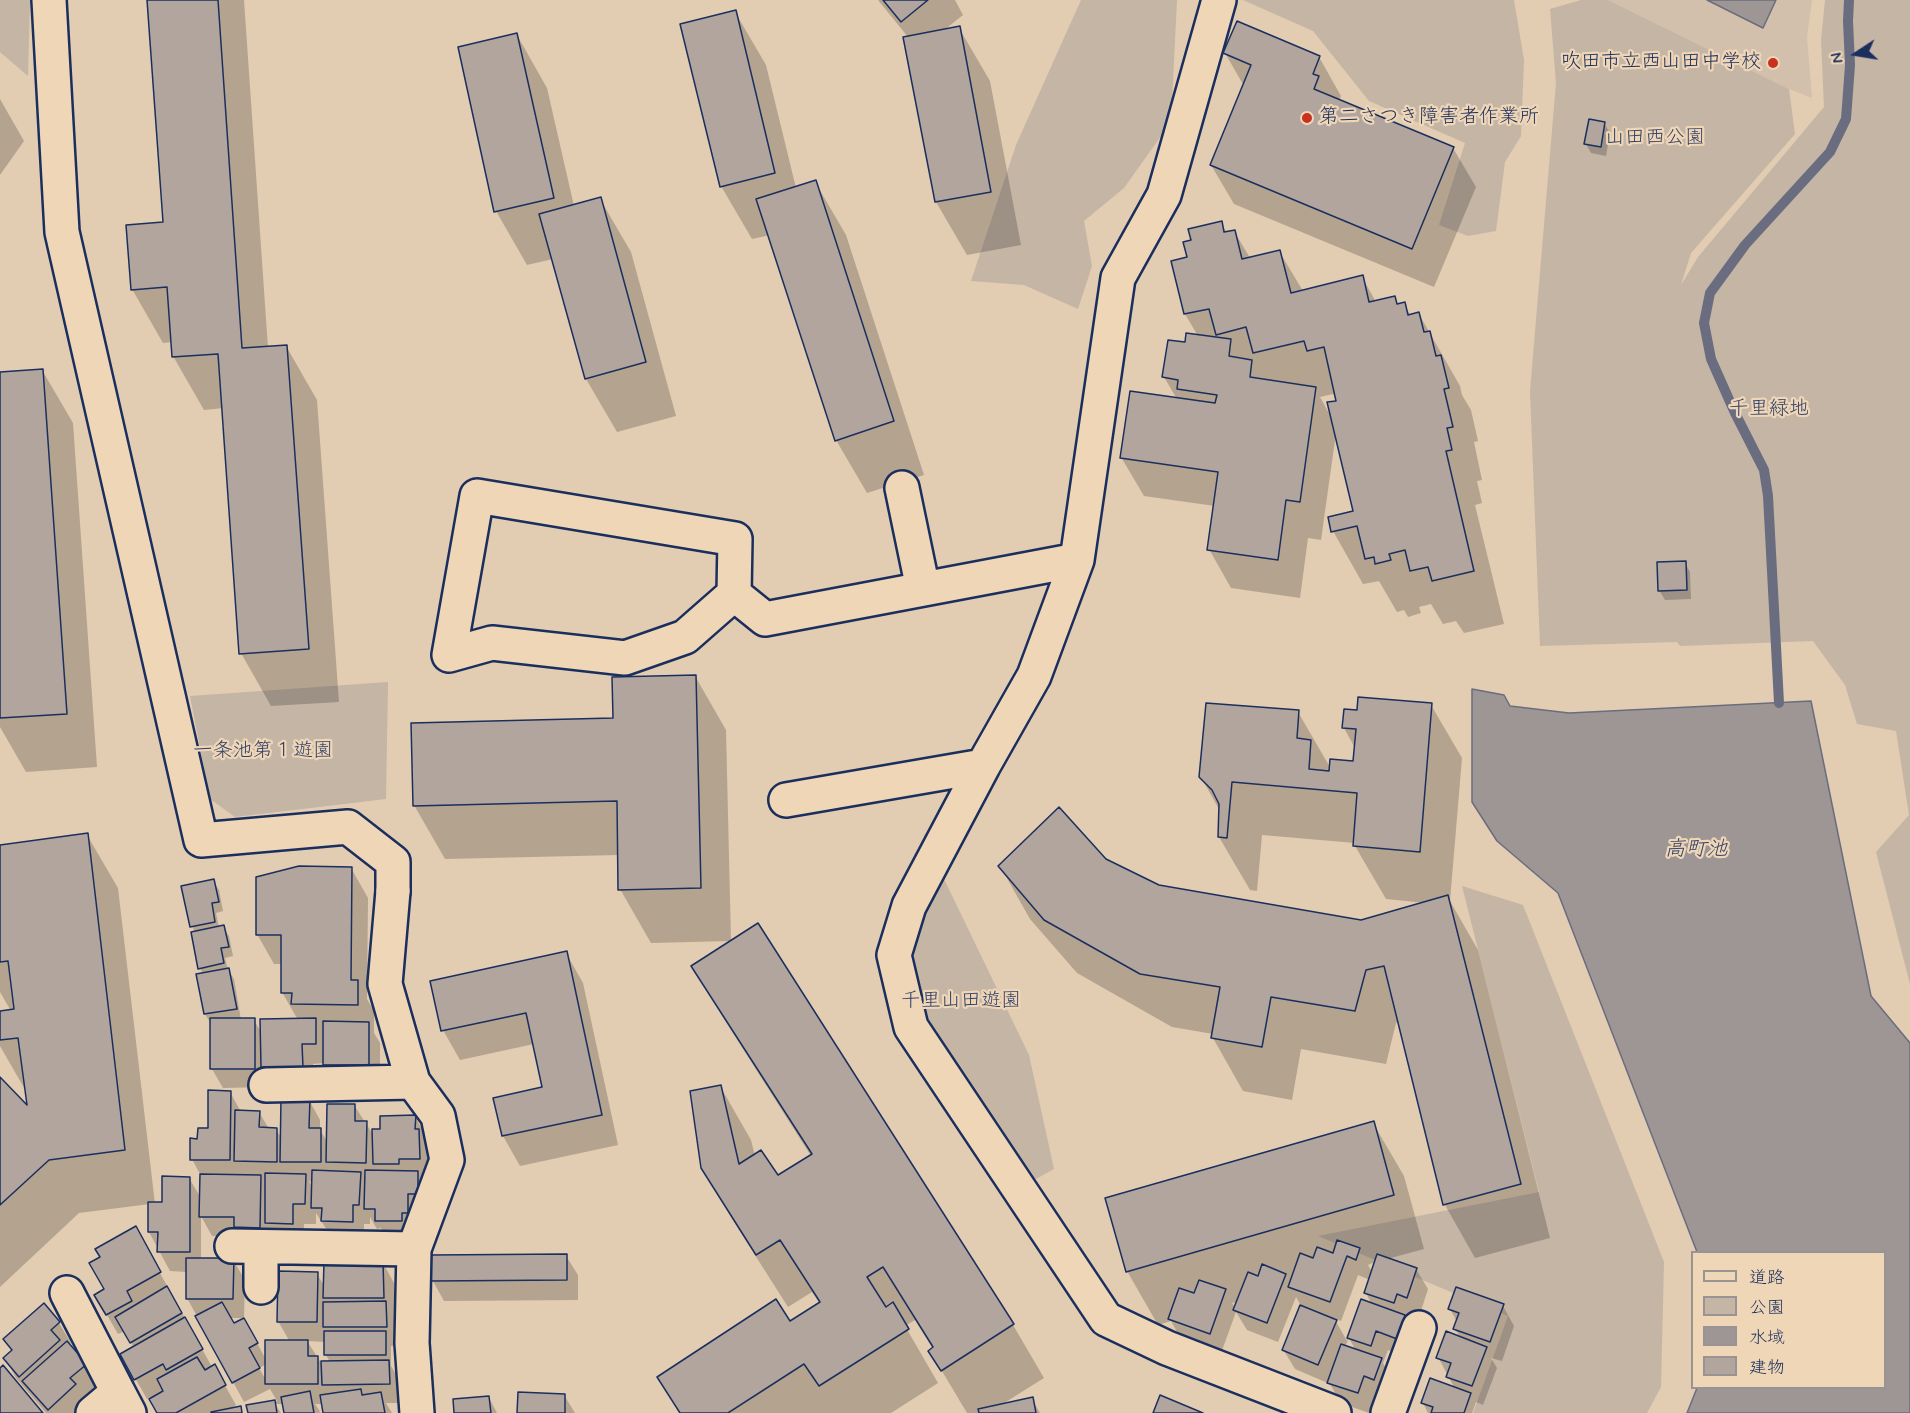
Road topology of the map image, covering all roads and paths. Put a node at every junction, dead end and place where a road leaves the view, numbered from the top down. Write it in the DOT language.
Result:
graph roads {
  1 [pos="49,0"];
  2 [pos="1219,0"];
  3 [pos="902,488"];
  4 [pos="1077,560"];
  5 [pos="923,589"];
  6 [pos="734,594"];
  7 [pos="983,766"];
  8 [pos="786,800"];
  9 [pos="413,1082"];
  10 [pos="266,1085"];
  11 [pos="414,1249"];
  12 [pos="261,1287"];
  13 [pos="67,1293"];
  14 [pos="1419,1328"];
  15 [pos="124,1402"];
  16 [pos="93,1413"];
  17 [pos="417,1413"];
  18 [pos="1334,1413"];
  19 [pos="1388,1413"];
  1 -- 9 [label="street"];
  2 -- 4 [label="street"];
  3 -- 5 [label="street"];
  4 -- 5 [label="street"];
  4 -- 7 [label="street"];
  5 -- 6 [label="street"];
  6 -- 6 [label="street"];
  7 -- 8 [label="street"];
  7 -- 18 [label="street"];
  9 -- 10 [label="street"];
  9 -- 11 [label="street"];
  11 -- 12 [label="street"];
  11 -- 17 [label="street"];
  13 -- 15 [label="street"];
  14 -- 19 [label="street"];
  15 -- 16 [label="street"];
}
